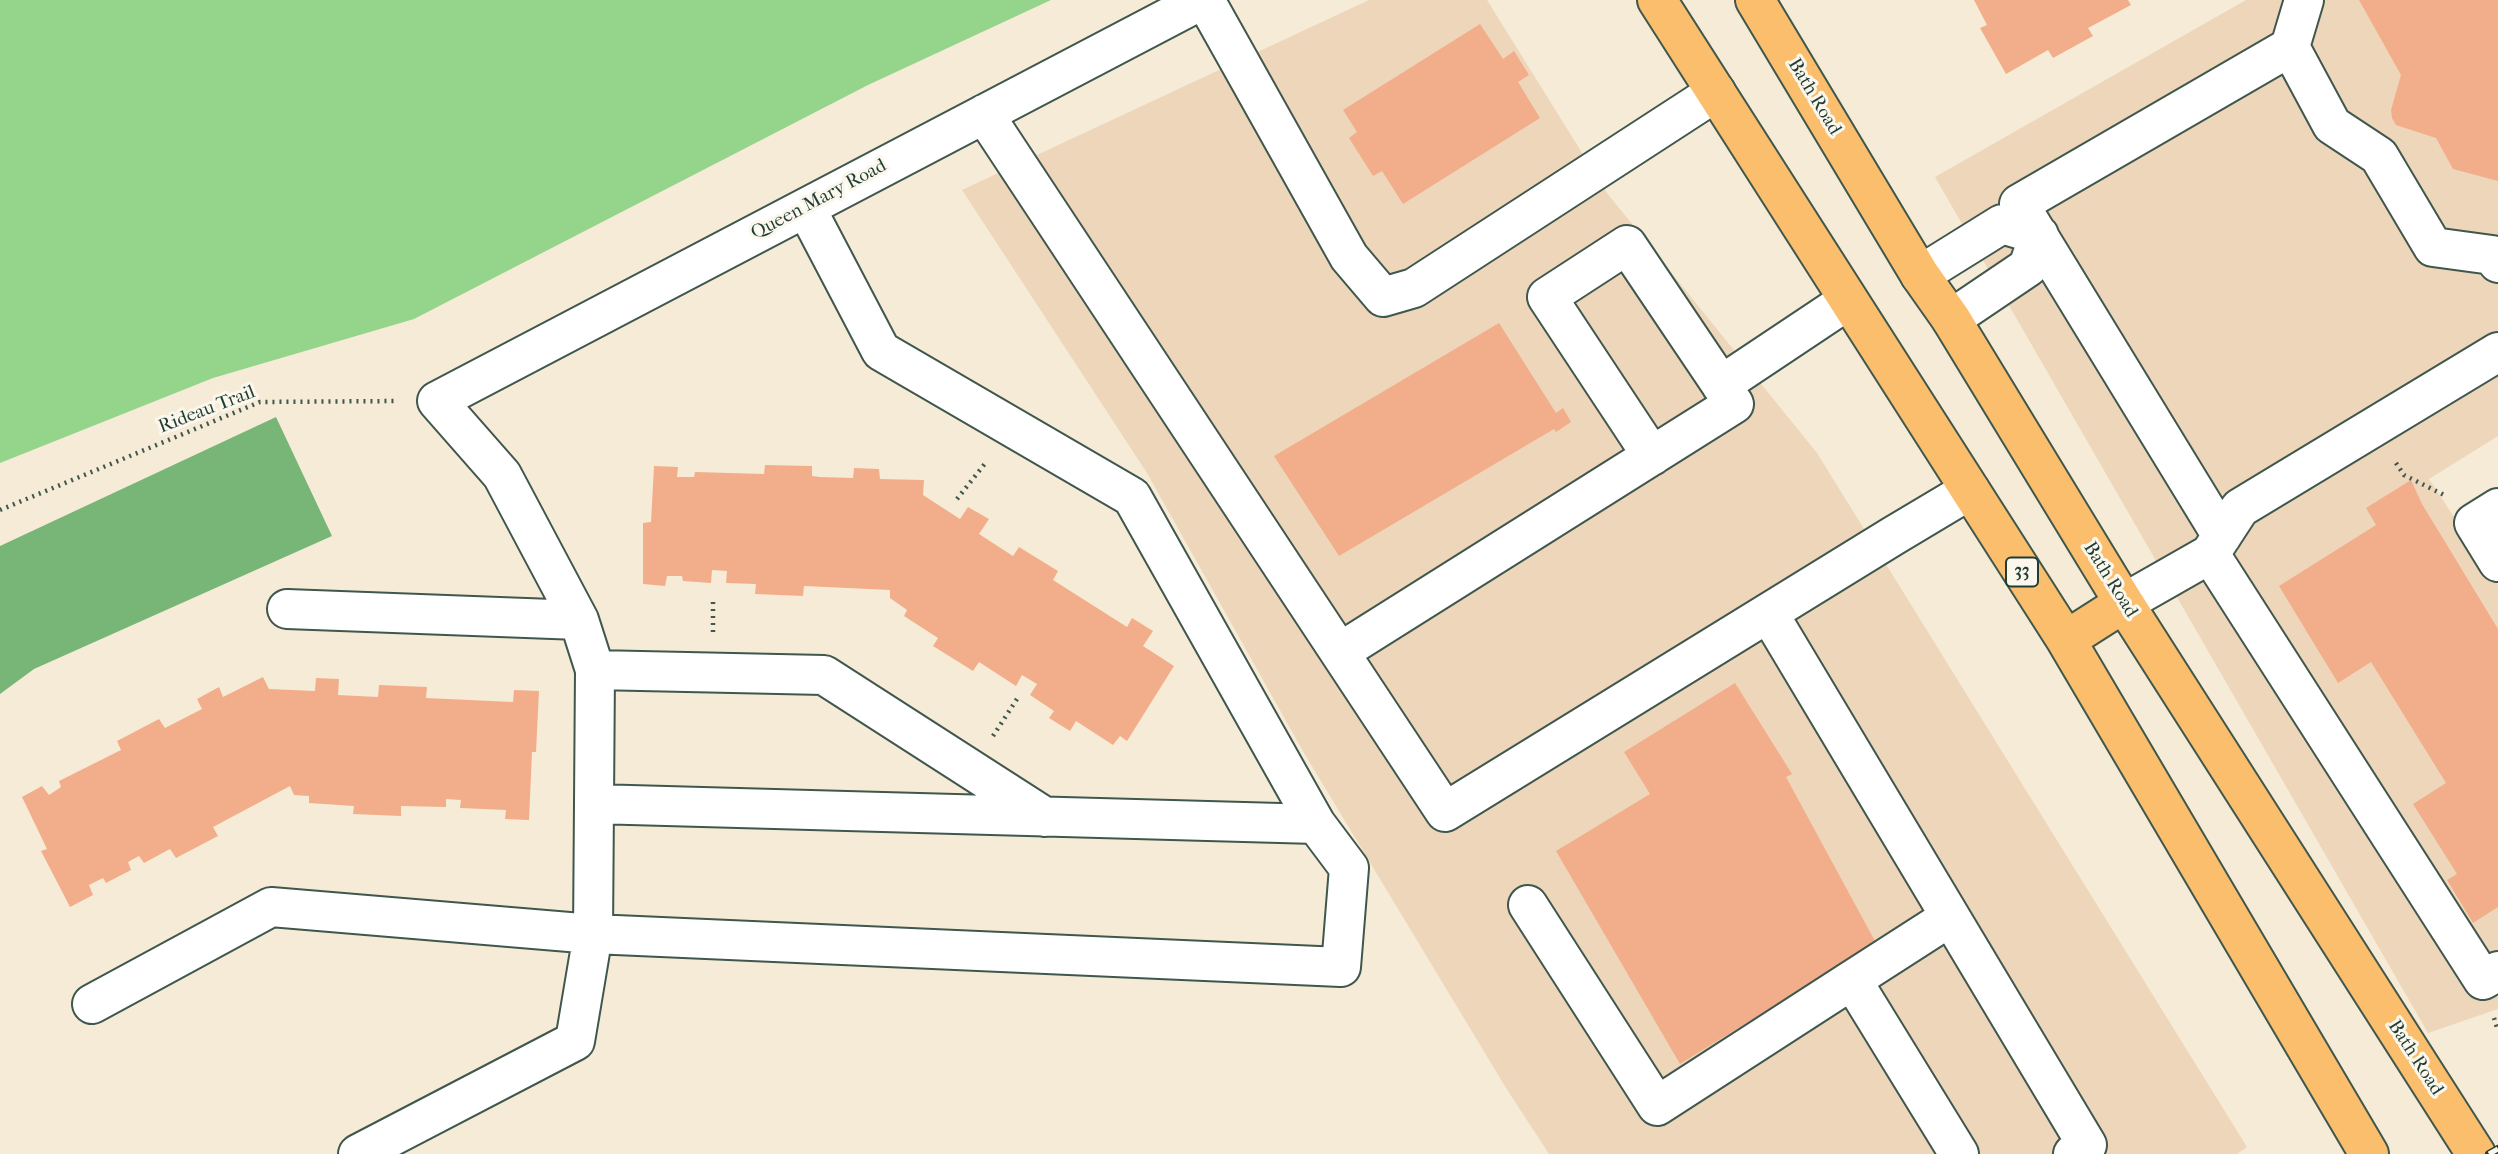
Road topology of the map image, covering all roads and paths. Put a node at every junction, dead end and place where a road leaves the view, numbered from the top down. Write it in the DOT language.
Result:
graph roads {
  1 [pos="1657,0"];
  2 [pos="1755,0"];
  3 [pos="2304,0"];
  4 [pos="1187,4"];
  5 [pos="2290,47"];
  6 [pos="1716,92"];
  7 [pos="984,114"];
  8 [pos="806,208"];
  9 [pos="2039,235"];
  10 [pos="2498,263"];
  11 [pos="1920,275"];
  12 [pos="1847,301"];
  13 [pos="1951,319"];
  14 [pos="2498,352"];
  15 [pos="1721,385"];
  16 [pos="436,401"];
  17 [pos="2373,428"];
  18 [pos="1652,456"];
  19 [pos="1970,490"];
  20 [pos="0,510"];
  21 [pos="2486,515"];
  22 [pos="2216,545"];
  23 [pos="2498,562"];
  24 [pos="2124,603"];
  25 [pos="287,608"];
  26 [pos="1769,614"];
  27 [pos="579,620"];
  28 [pos="2066,640"];
  29 [pos="1340,652"];
  30 [pos="595,670"];
  31 [pos="594,804"];
  32 [pos="1045,817"];
  33 [pos="1316,824"];
  34 [pos="1528,905"];
  35 [pos="1950,917"];
  36 [pos="593,934"];
  37 [pos="2498,971"];
  38 [pos="1853,980"];
  39 [pos="92,1004"];
  40 [pos="358,1154"];
  41 [pos="1959,1154"];
  42 [pos="2073,1154"];
  43 [pos="2369,1154"];
  44 [pos="2476,1154"];
  1 -- 6 [label="main road, 33"];
  2 -- 11 [label="main road, Bath Road"];
  3 -- 5 [label="street"];
  4 -- 6 [label="street"];
  4 -- 7 [label="street, Queen Mary Road"];
  5 -- 9 [label="street"];
  5 -- 10 [label="street"];
  6 -- 12 [label="main road, 33"];
  7 -- 8 [label="street, Queen Mary Road"];
  7 -- 29 [label="street"];
  8 -- 16 [label="street, Queen Mary Road"];
  8 -- 33 [label="street"];
  9 -- 11 [label="street"];
  9 -- 13 [label="street"];
  9 -- 22 [label="street"];
  11 -- 13 [label="main road, Bath Road"];
  12 -- 15 [label="street"];
  12 -- 19 [label="main road, 33"];
  13 -- 24 [label="main road, Bath Road"];
  14 -- 17 [label="street"];
  15 -- 18 [label="street"];
  15 -- 18 [label="street"];
  16 -- 20 [label="path, Rideau Trail"];
  16 -- 27 [label="street"];
  17 -- 21 [label="path"];
  17 -- 22 [label="street"];
  18 -- 29 [label="street"];
  19 -- 26 [label="street"];
  19 -- 28 [label="main road, 33"];
  21 -- 23 [label="street"];
  22 -- 24 [label="street"];
  22 -- 37 [label="street"];
  24 -- 28 [label="main road"];
  24 -- 44 [label="main road, Bath Road"];
  25 -- 27 [label="street"];
  26 -- 29 [label="street"];
  26 -- 35 [label="street"];
  27 -- 30 [label="street"];
  28 -- 43 [label="main road, 33"];
  30 -- 31 [label="street"];
  30 -- 32 [label="street"];
  31 -- 32 [label="street"];
  31 -- 36 [label="street"];
  32 -- 33 [label="street"];
  33 -- 36 [label="street"];
  34 -- 38 [label="street"];
  35 -- 38 [label="street"];
  35 -- 42 [label="street"];
  36 -- 39 [label="street"];
  36 -- 40 [label="street"];
  38 -- 41 [label="street"];
}
